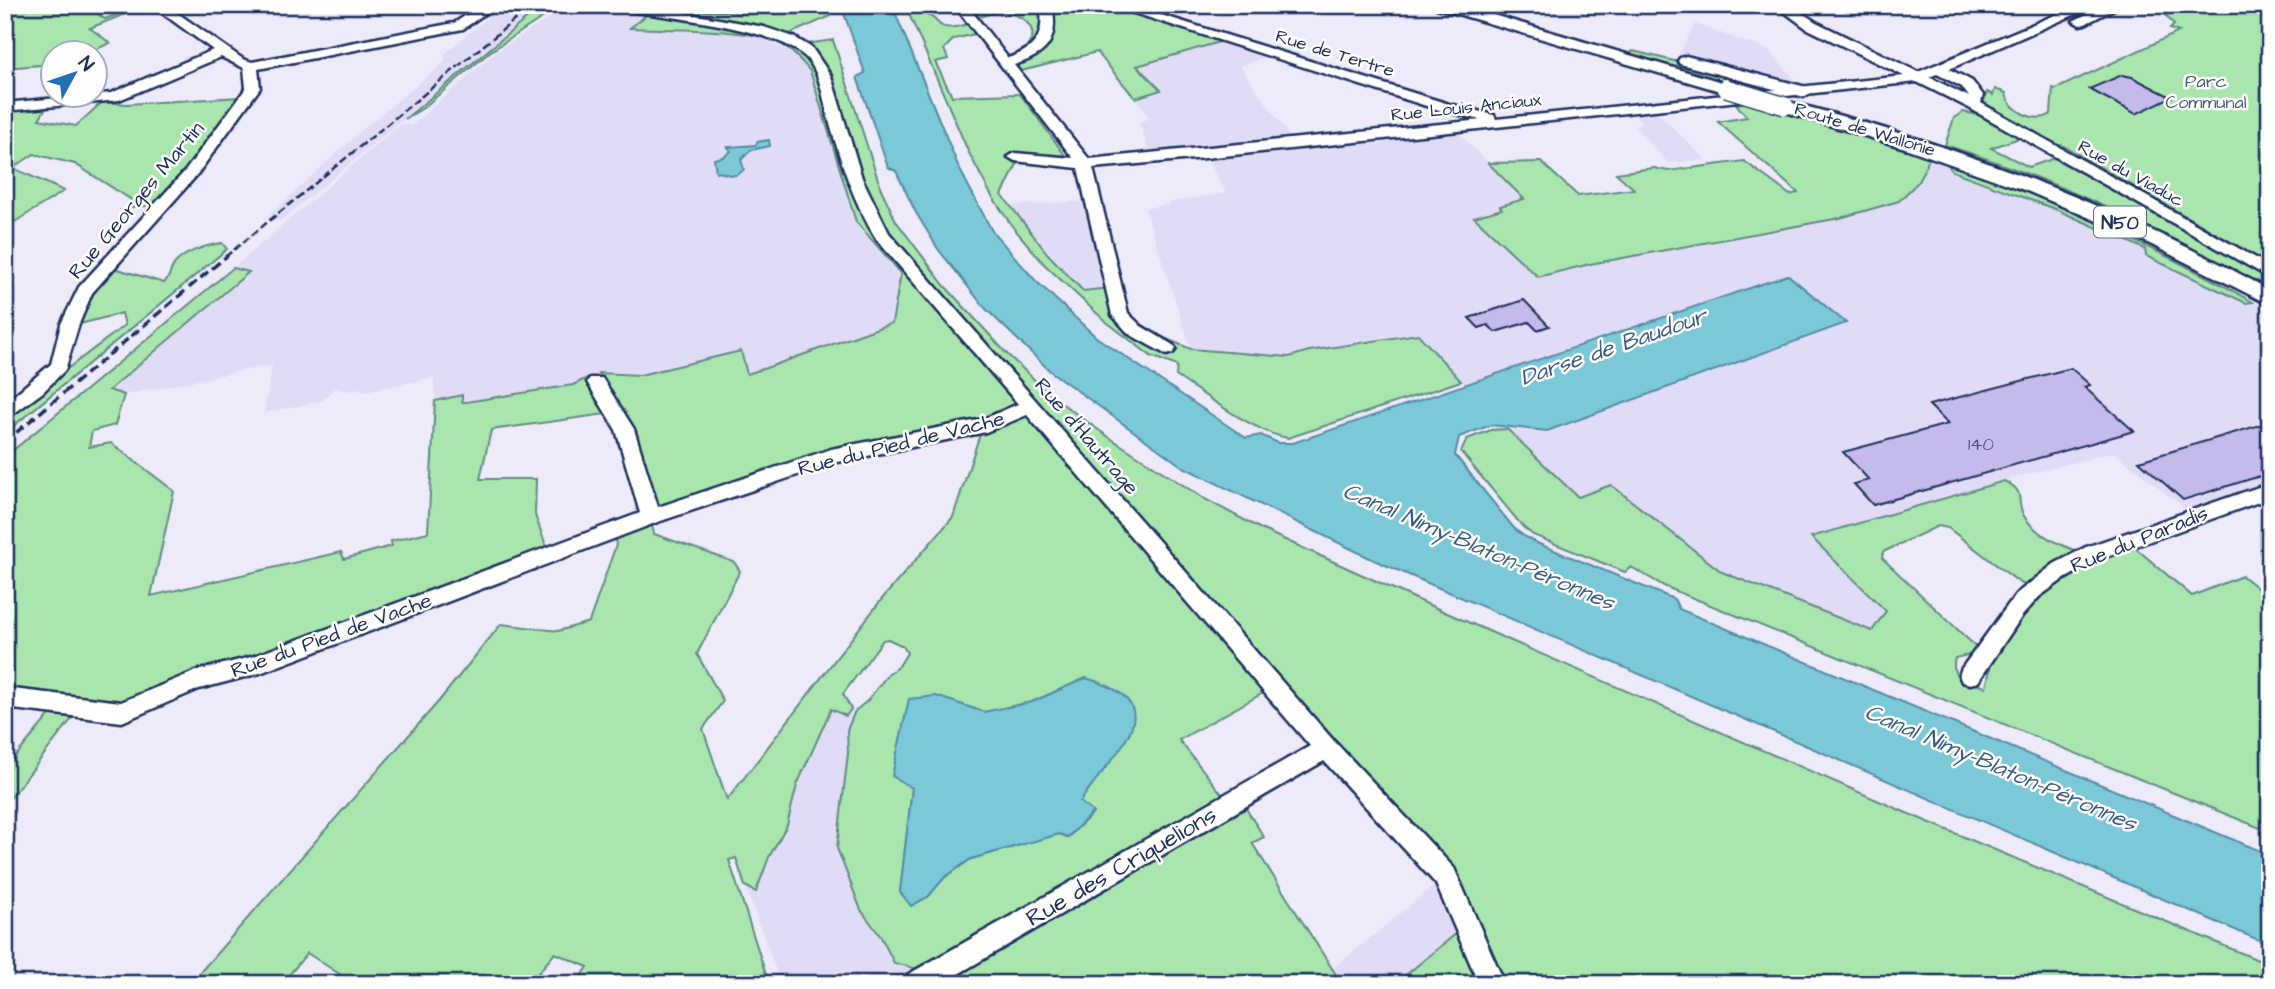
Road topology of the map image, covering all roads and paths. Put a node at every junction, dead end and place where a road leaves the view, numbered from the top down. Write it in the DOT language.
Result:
graph roads {
  1 [pos="157,5"];
  2 [pos="491,5"];
  3 [pos="617,5"];
  4 [pos="700,5"];
  5 [pos="784,5"];
  6 [pos="960,5"];
  7 [pos="1046,5"];
  8 [pos="1115,5"];
  9 [pos="1442,5"];
  10 [pos="1781,5"];
  11 [pos="2091,5"];
  12 [pos="2116,5"];
  13 [pos="652,8"];
  14 [pos="223,51"];
  15 [pos="1604,52"];
  16 [pos="1975,54"];
  17 [pos="1004,64"];
  18 [pos="1940,70"];
  19 [pos="253,73"];
  20 [pos="1920,76"];
  21 [pos="1726,88"];
  22 [pos="1804,92"];
  23 [pos="1974,105"];
  24 [pos="5,107"];
  25 [pos="1505,120"];
  26 [pos="1015,157"];
  27 [pos="1085,164"];
  28 [pos="2270,273"];
  29 [pos="2270,299"];
  30 [pos="1167,349"];
  31 [pos="596,382"];
  32 [pos="1031,406"];
  33 [pos="5,412"];
  34 [pos="2270,489"];
  35 [pos="650,517"];
  36 [pos="1970,675"];
  37 [pos="5,698"];
  38 [pos="1326,748"];
  39 [pos="916,984"];
  40 [pos="1492,984"];
  1 -- 14 [label="street"];
  2 -- 19 [label="street"];
  3 -- 13 [label="street, Rue d'Hautrage"];
  4 -- 5 [label="street"];
  6 -- 17 [label="street"];
  7 -- 17 [label="street"];
  8 -- 25 [label="street, Rue de Tertre"];
  9 -- 15 [label="main road, Route de Wallonie / N50"];
  10 -- 20 [label="street, Rue du Viaduc"];
  11 -- 16 [label="street, Rue Louis Anciaux"];
  12 -- 16 [label="street"];
  13 -- 32 [label="street, Rue d'Hautrage"];
  14 -- 19 [label="street"];
  14 -- 24 [label="street"];
  15 -- 21 [label="main road, Route de Wallonie / N50"];
  15 -- 22 [label="main road"];
  16 -- 18 [label="street, Rue Louis Anciaux"];
  17 -- 27 [label="street"];
  18 -- 20 [label="street, Rue Louis Anciaux"];
  18 -- 23 [label="street, Rue du Viaduc"];
  19 -- 33 [label="street, Rue Georges Martin"];
  20 -- 22 [label="street, Rue Louis Anciaux"];
  20 -- 23 [label="street, Rue du Viaduc"];
  21 -- 29 [label="main road, Route de Wallonie / N50, bridge"];
  22 -- 25 [label="street, Rue Louis Anciaux"];
  23 -- 28 [label="street, Rue du Viaduc"];
  25 -- 27 [label="street, Rue Louis Anciaux"];
  26 -- 27 [label="street, Rue Louis Anciaux"];
  27 -- 30 [label="street"];
  31 -- 35 [label="street"];
  32 -- 35 [label="street, Rue du Pied de Vache"];
  32 -- 38 [label="street, Rue d'Hautrage"];
  34 -- 36 [label="street, Rue du Paradis"];
  35 -- 37 [label="street, Rue du Pied de Vache"];
  38 -- 39 [label="street, Rue des Criquelions"];
  38 -- 40 [label="street, Rue d'Hautrage"];
}
